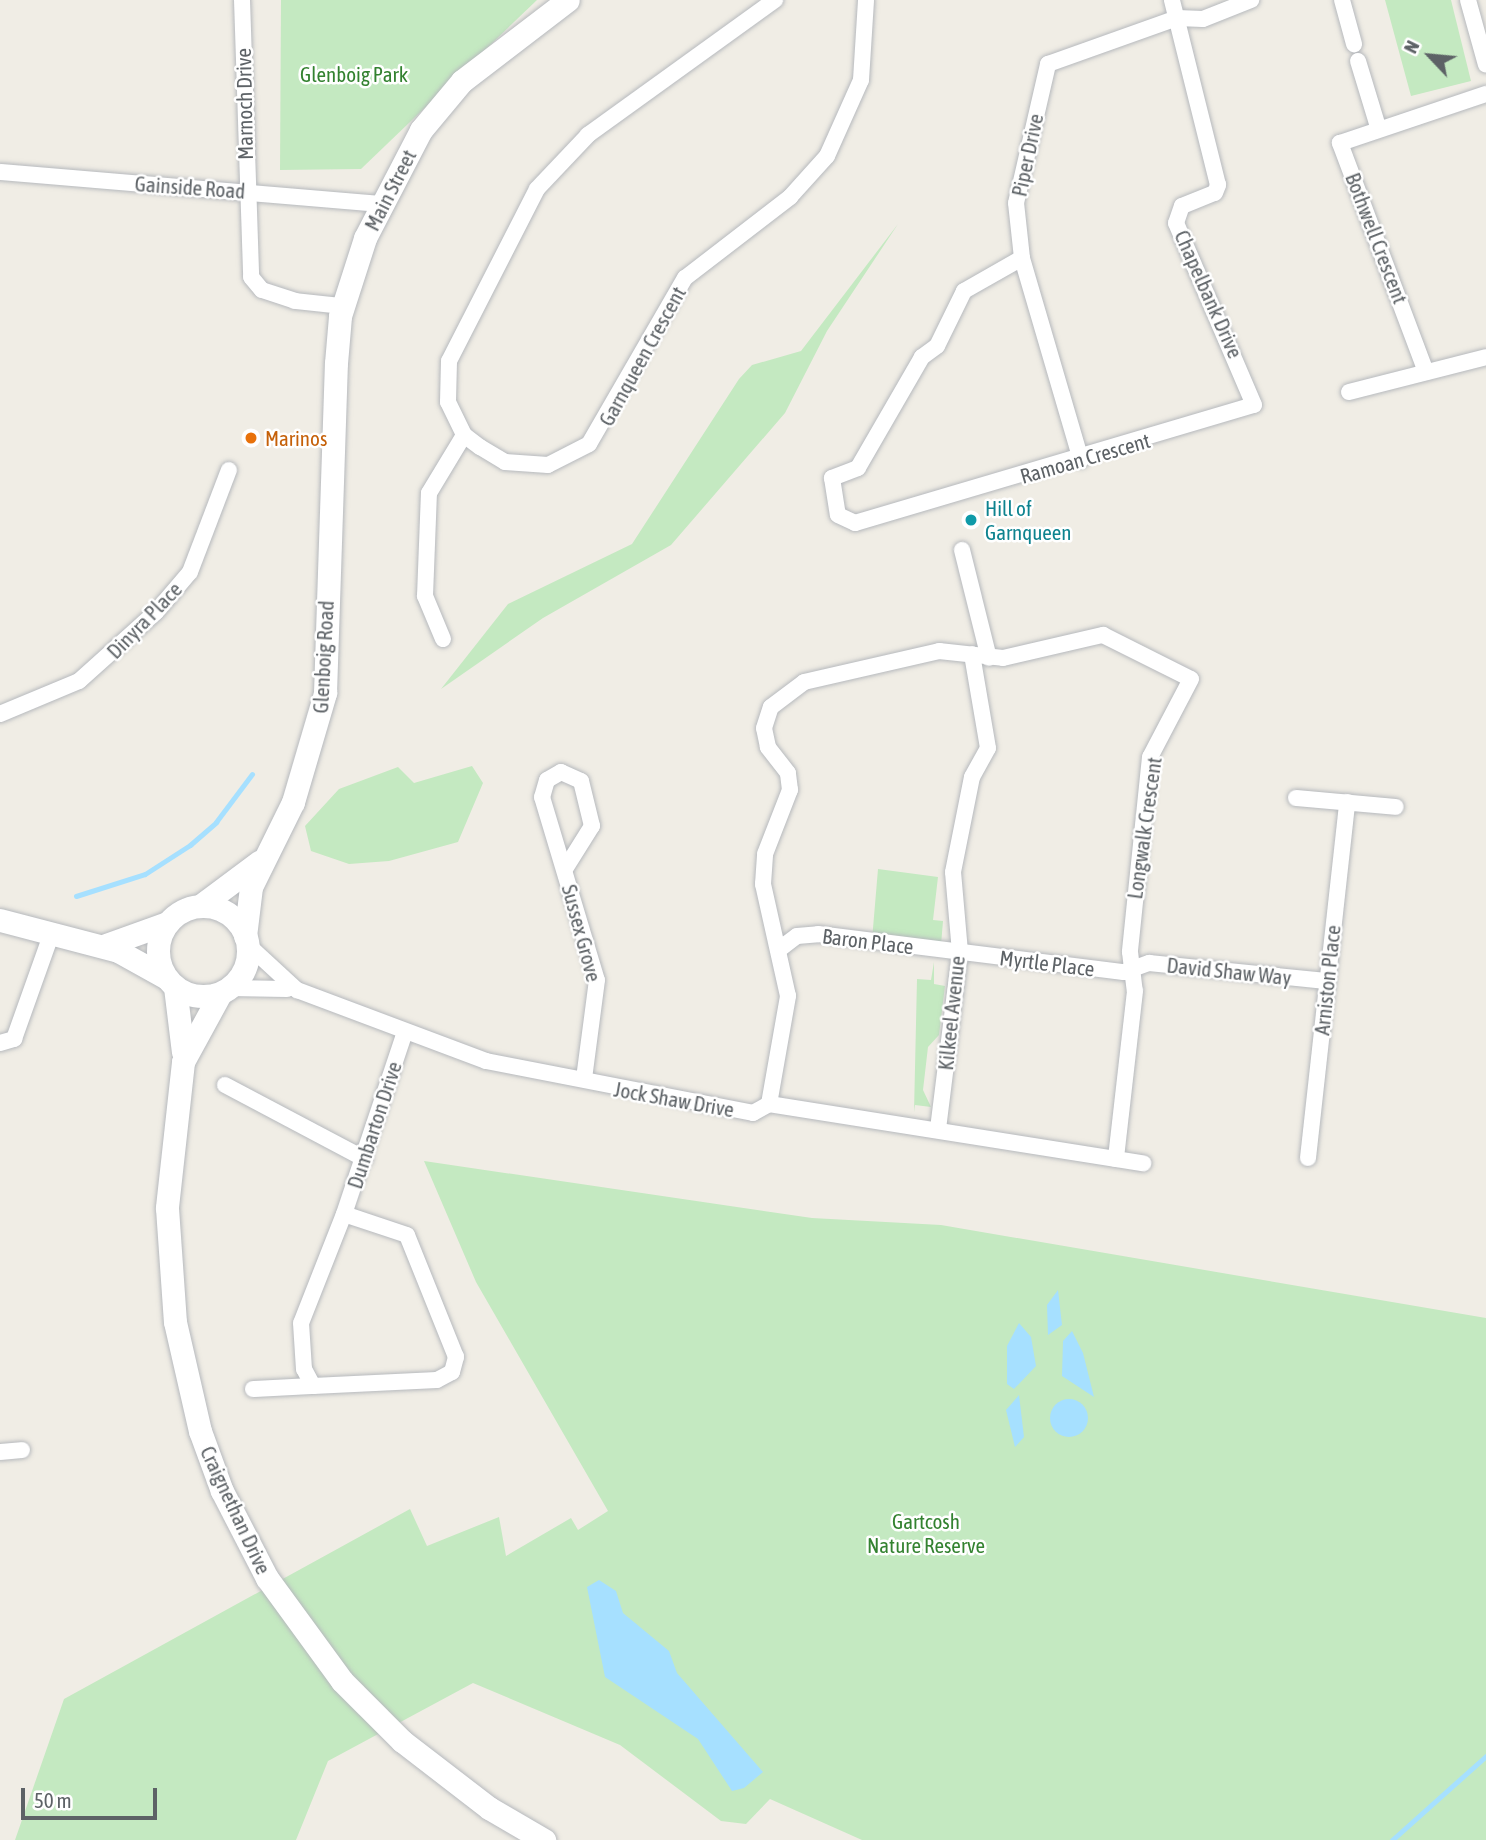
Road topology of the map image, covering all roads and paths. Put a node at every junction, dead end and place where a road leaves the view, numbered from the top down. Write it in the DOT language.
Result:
graph roads {
  1 [pos="242,0"];
  2 [pos="568,0"];
  3 [pos="775,0"];
  4 [pos="866,0"];
  5 [pos="1172,0"];
  6 [pos="1251,0"];
  7 [pos="1342,0"];
  8 [pos="1468,0"];
  9 [pos="1177,18"];
  10 [pos="1354,44"];
  11 [pos="1358,61"];
  12 [pos="1486,65"];
  13 [pos="1486,93"];
  14 [pos="1378,127"];
  15 [pos="0,172"];
  16 [pos="246,191"];
  17 [pos="379,204"];
  18 [pos="1022,258"];
  19 [pos="342,306"];
  20 [pos="1486,357"];
  21 [pos="1426,372"];
  22 [pos="1349,392"];
  23 [pos="1254,405"];
  24 [pos="464,435"];
  25 [pos="332,444"];
  26 [pos="1081,460"];
  27 [pos="229,470"];
  28 [pos="962,550"];
  29 [pos="443,639"];
  30 [pos="972,654"];
  31 [pos="989,658"];
  32 [pos="0,714"];
  33 [pos="1296,798"];
  34 [pos="1348,802"];
  35 [pos="1396,807"];
  36 [pos="264,858"];
  37 [pos="565,869"];
  38 [pos="200,906"];
  39 [pos="0,920"];
  40 [pos="167,923"];
  41 [pos="50,938"];
  42 [pos="246,941"];
  43 [pos="100,946"];
  44 [pos="781,948"];
  45 [pos="960,952"];
  46 [pos="1133,970"];
  47 [pos="1326,981"];
  48 [pos="170,982"];
  49 [pos="297,990"];
  50 [pos="225,991"];
  51 [pos="404,1035"];
  52 [pos="0,1043"];
  53 [pos="183,1062"];
  54 [pos="584,1079"];
  55 [pos="225,1085"];
  56 [pos="769,1104"];
  57 [pos="939,1129"];
  58 [pos="1308,1158"];
  59 [pos="365,1159"];
  60 [pos="1116,1159"];
  61 [pos="1143,1163"];
  62 [pos="344,1214"];
  63 [pos="313,1386"];
  64 [pos="253,1389"];
  65 [pos="22,1450"];
  66 [pos="0,1452"];
  67 [pos="544,1840"];
  1 -- 16 [label="street, Marnoch Drive"];
  2 -- 17 [label="main road, Main Street"];
  3 -- 24 [label="street"];
  4 -- 24 [label="street, Garnqueen Crescent"];
  5 -- 9 [label="street, Chapelbank Drive"];
  6 -- 9 [label="street"];
  7 -- 10 [label="street"];
  8 -- 12 [label="street"];
  9 -- 18 [label="street, Piper Drive"];
  9 -- 23 [label="street, Chapelbank Drive"];
  11 -- 14 [label="street"];
  13 -- 14 [label="street, Bothwell Crescent"];
  14 -- 21 [label="street, Bothwell Crescent"];
  15 -- 16 [label="street, Gainside Road"];
  16 -- 17 [label="street, Gainside Road"];
  16 -- 19 [label="street, Marnoch Drive"];
  17 -- 19 [label="main road, Main Street"];
  18 -- 26 [label="street, Piper Drive"];
  18 -- 26 [label="street, Ramoan Crescent"];
  19 -- 25 [label="main road, Main Street"];
  20 -- 21 [label="street"];
  21 -- 22 [label="street"];
  23 -- 26 [label="street, Ramoan Crescent"];
  24 -- 29 [label="street"];
  25 -- 36 [label="main road, Glenboig Road"];
  27 -- 32 [label="street, Dinyra Place"];
  28 -- 31 [label="street"];
  30 -- 31 [label="street, Longwalk Crescent"];
  30 -- 44 [label="street, Longwalk Crescent"];
  30 -- 45 [label="street, Kilkeel Avenue"];
  31 -- 46 [label="street, Longwalk Crescent"];
  33 -- 34 [label="street"];
  34 -- 35 [label="street"];
  34 -- 47 [label="street, Arniston Place"];
  36 -- 38 [label="main road, Glenboig Road"];
  36 -- 42 [label="main road, Glenboig Road"];
  37 -- 37 [label="street, Sussex Grove"];
  37 -- 54 [label="street, Sussex Grove"];
  38 -- 40 [label="main road"];
  38 -- 42 [label="main road"];
  39 -- 41 [label="main road"];
  40 -- 43 [label="main road"];
  40 -- 48 [label="main road"];
  41 -- 43 [label="main road"];
  41 -- 52 [label="street"];
  42 -- 49 [label="street"];
  42 -- 50 [label="main road"];
  43 -- 48 [label="main road"];
  44 -- 45 [label="street, Baron Place"];
  44 -- 56 [label="street, Longwalk Crescent"];
  45 -- 46 [label="street, Myrtle Place"];
  45 -- 57 [label="street, Kilkeel Avenue"];
  46 -- 47 [label="street, David Shaw Way"];
  46 -- 60 [label="street, Longwalk Crescent"];
  47 -- 58 [label="street, Arniston Place"];
  48 -- 50 [label="main road"];
  48 -- 53 [label="main road"];
  49 -- 50 [label="street"];
  49 -- 51 [label="street, Jock Shaw Drive"];
  50 -- 53 [label="main road"];
  51 -- 54 [label="street, Jock Shaw Drive"];
  51 -- 59 [label="street, Dumbarton Drive"];
  53 -- 67 [label="main road, Craignethan Drive"];
  54 -- 56 [label="street, Jock Shaw Drive"];
  55 -- 59 [label="street"];
  56 -- 57 [label="street, Jock Shaw Drive"];
  57 -- 60 [label="street, Jock Shaw Drive"];
  59 -- 62 [label="street, Dumbarton Drive"];
  60 -- 61 [label="street, Jock Shaw Drive"];
  62 -- 63 [label="street, Dumbarton Drive"];
  62 -- 63 [label="street, Dumbarton Drive"];
  63 -- 64 [label="street, Dumbarton Drive"];
  65 -- 66 [label="street"];
}
